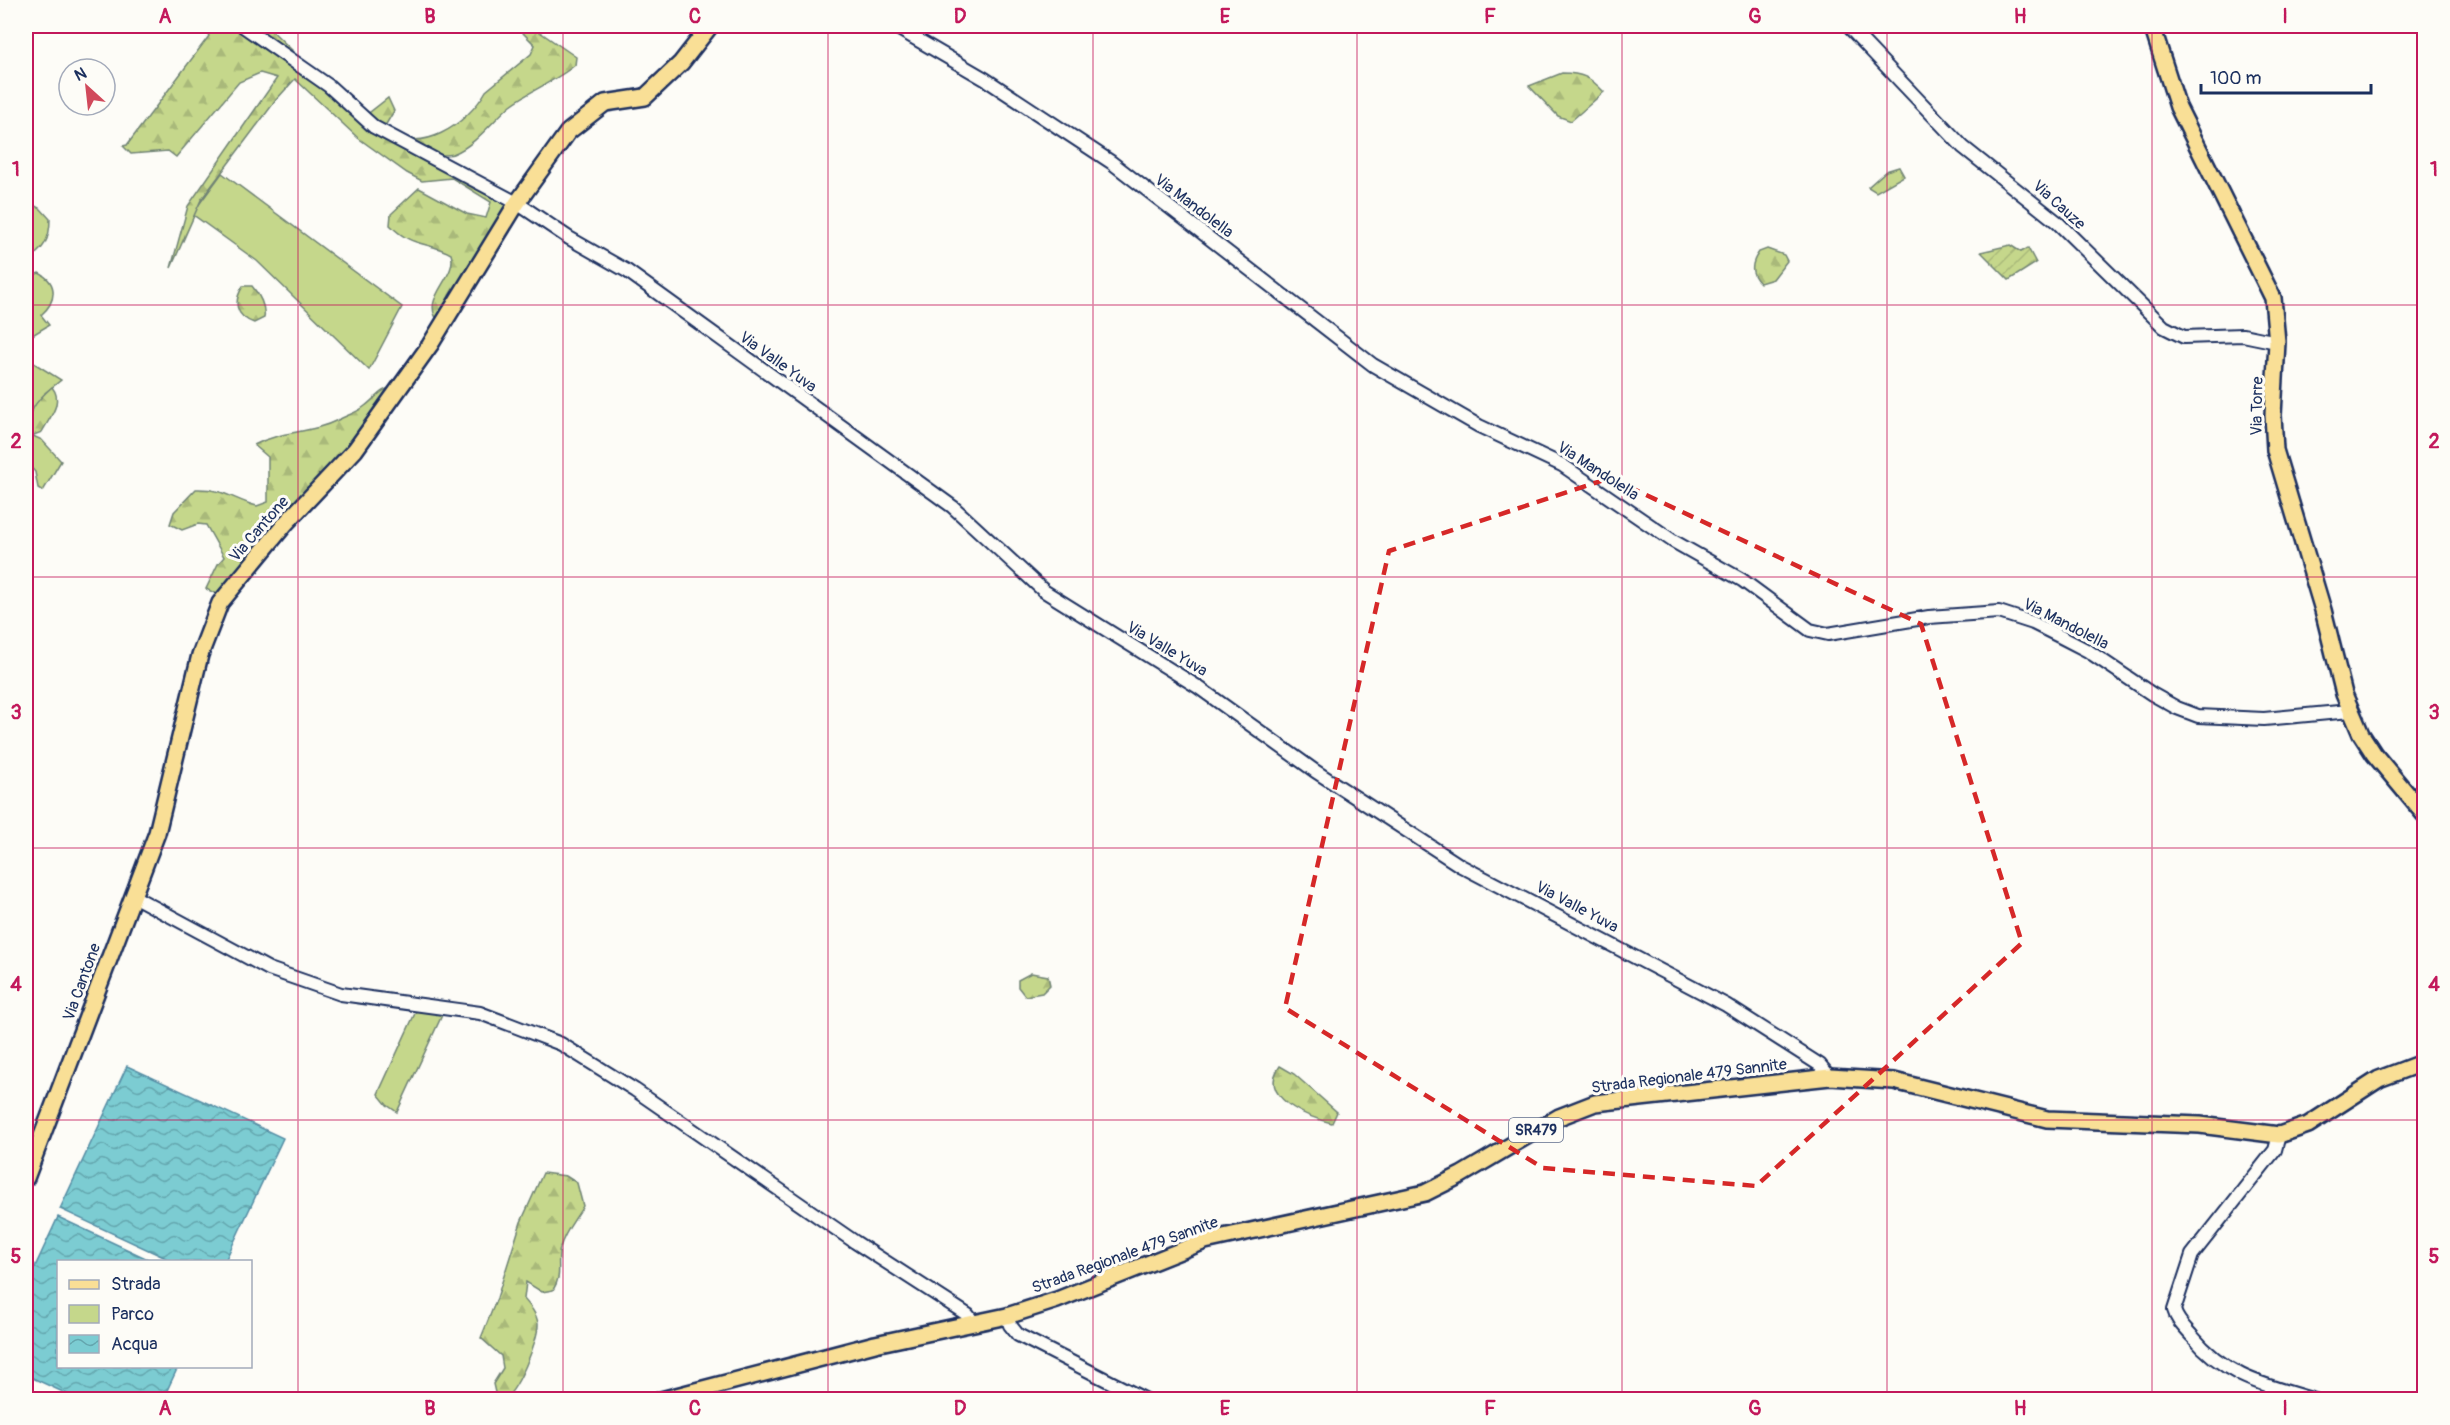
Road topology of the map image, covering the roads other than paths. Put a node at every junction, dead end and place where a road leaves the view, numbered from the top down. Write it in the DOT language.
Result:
graph roads {
  1 [pos="243,26"];
  2 [pos="710,26"];
  3 [pos="894,26"];
  4 [pos="1848,26"];
  5 [pos="2152,26"];
  6 [pos="517,202"];
  7 [pos="2277,342"];
  8 [pos="2350,711"];
  9 [pos="2424,814"];
  10 [pos="133,896"];
  11 [pos="2424,1062"];
  12 [pos="1830,1077"];
  13 [pos="2279,1135"];
  14 [pos="26,1178"];
  15 [pos="1007,1316"];
  16 [pos="974,1323"];
  17 [pos="661,1400"];
  18 [pos="1146,1400"];
  19 [pos="2315,1400"];
  1 -- 6 [label="street, Via Valle Yuva"];
  2 -- 6 [label="main road, Via Cantone"];
  3 -- 8 [label="street, Via Mandolella"];
  4 -- 7 [label="street, Via Cauze"];
  5 -- 7 [label="main road, Via Torre"];
  6 -- 10 [label="main road, Via Cantone"];
  6 -- 12 [label="street, Via Valle Yuva"];
  7 -- 8 [label="main road, Via Torre"];
  8 -- 9 [label="main road, Via Torre"];
  10 -- 14 [label="main road, Via Cantone"];
  10 -- 16 [label="street"];
  11 -- 13 [label="main road, Strada Regionale 479 Sannite / SR479"];
  12 -- 13 [label="main road, Strada Regionale 479 Sannite / SR479"];
  12 -- 15 [label="main road, Strada Regionale 479 Sannite / SR479"];
  13 -- 19 [label="street"];
  15 -- 16 [label="main road, Strada Regionale 479 Sannite / SR479"];
  15 -- 18 [label="street"];
  16 -- 17 [label="main road, Strada Regionale 479 Sannite / SR479"];
}
